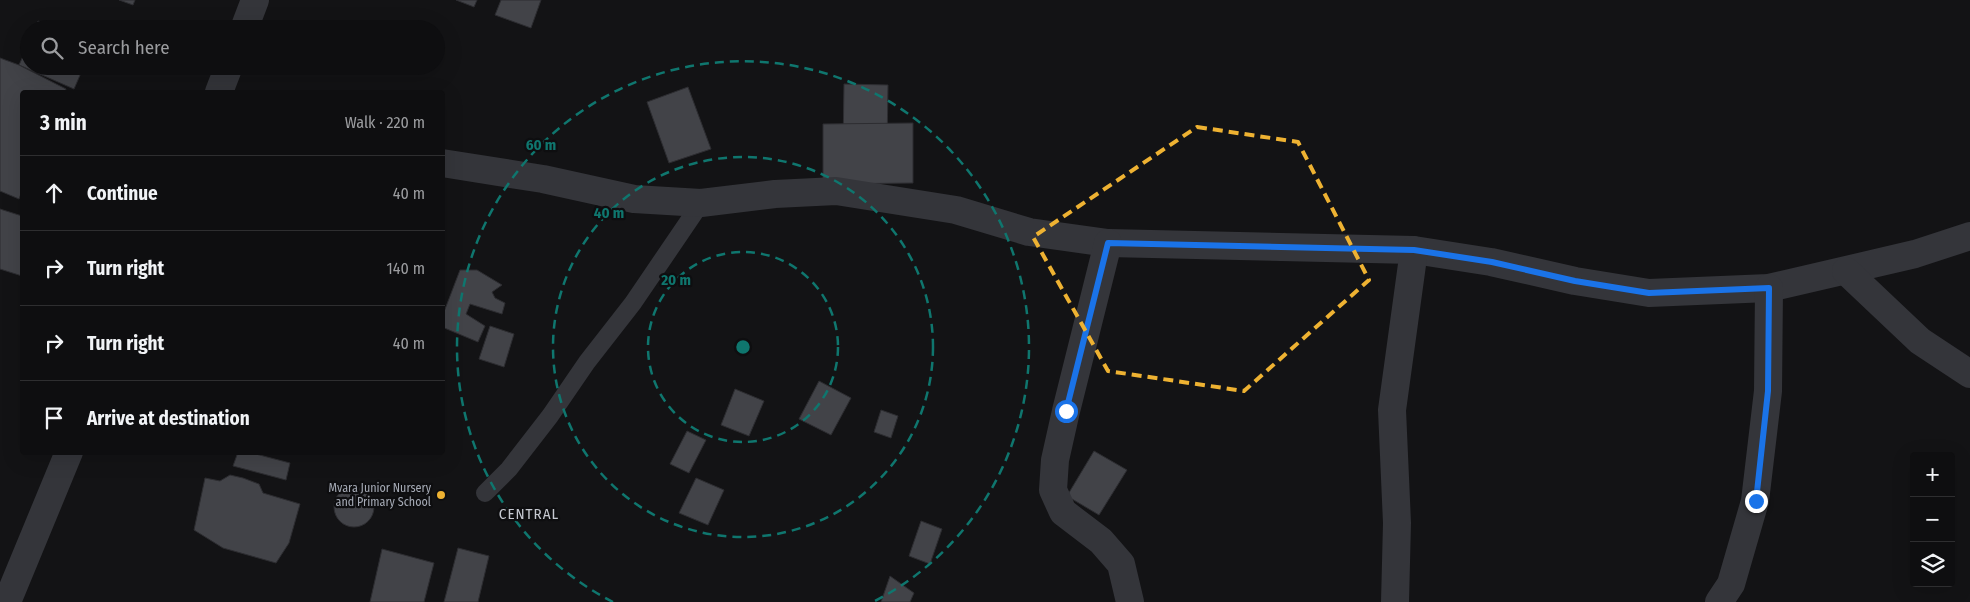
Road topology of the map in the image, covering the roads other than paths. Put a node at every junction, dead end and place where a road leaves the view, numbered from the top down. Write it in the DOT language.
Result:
graph roads {
  1 [pos="255,0"];
  2 [pos="247,20"];
  3 [pos="225,75"];
  4 [pos="219,90"];
  5 [pos="445,163"];
  6 [pos="701,203"];
  7 [pos="1970,236"];
  8 [pos="1108,243"];
  9 [pos="1414,250"];
  10 [pos="1846,271"];
  11 [pos="1769,288"];
  12 [pos="1970,372"];
  13 [pos="69,455"];
  14 [pos="485,493"];
  15 [pos="7,602"];
  16 [pos="1130,602"];
  17 [pos="1395,602"];
  18 [pos="1719,602"];
  1 -- 2 [label="street"];
  3 -- 4 [label="street"];
  5 -- 6 [label="street"];
  6 -- 8 [label="street"];
  6 -- 14 [label="lane"];
  7 -- 10 [label="street"];
  8 -- 9 [label="street"];
  8 -- 16 [label="street"];
  9 -- 11 [label="street"];
  9 -- 17 [label="street"];
  10 -- 11 [label="street"];
  10 -- 12 [label="street"];
  11 -- 18 [label="street"];
  13 -- 15 [label="street"];
}
